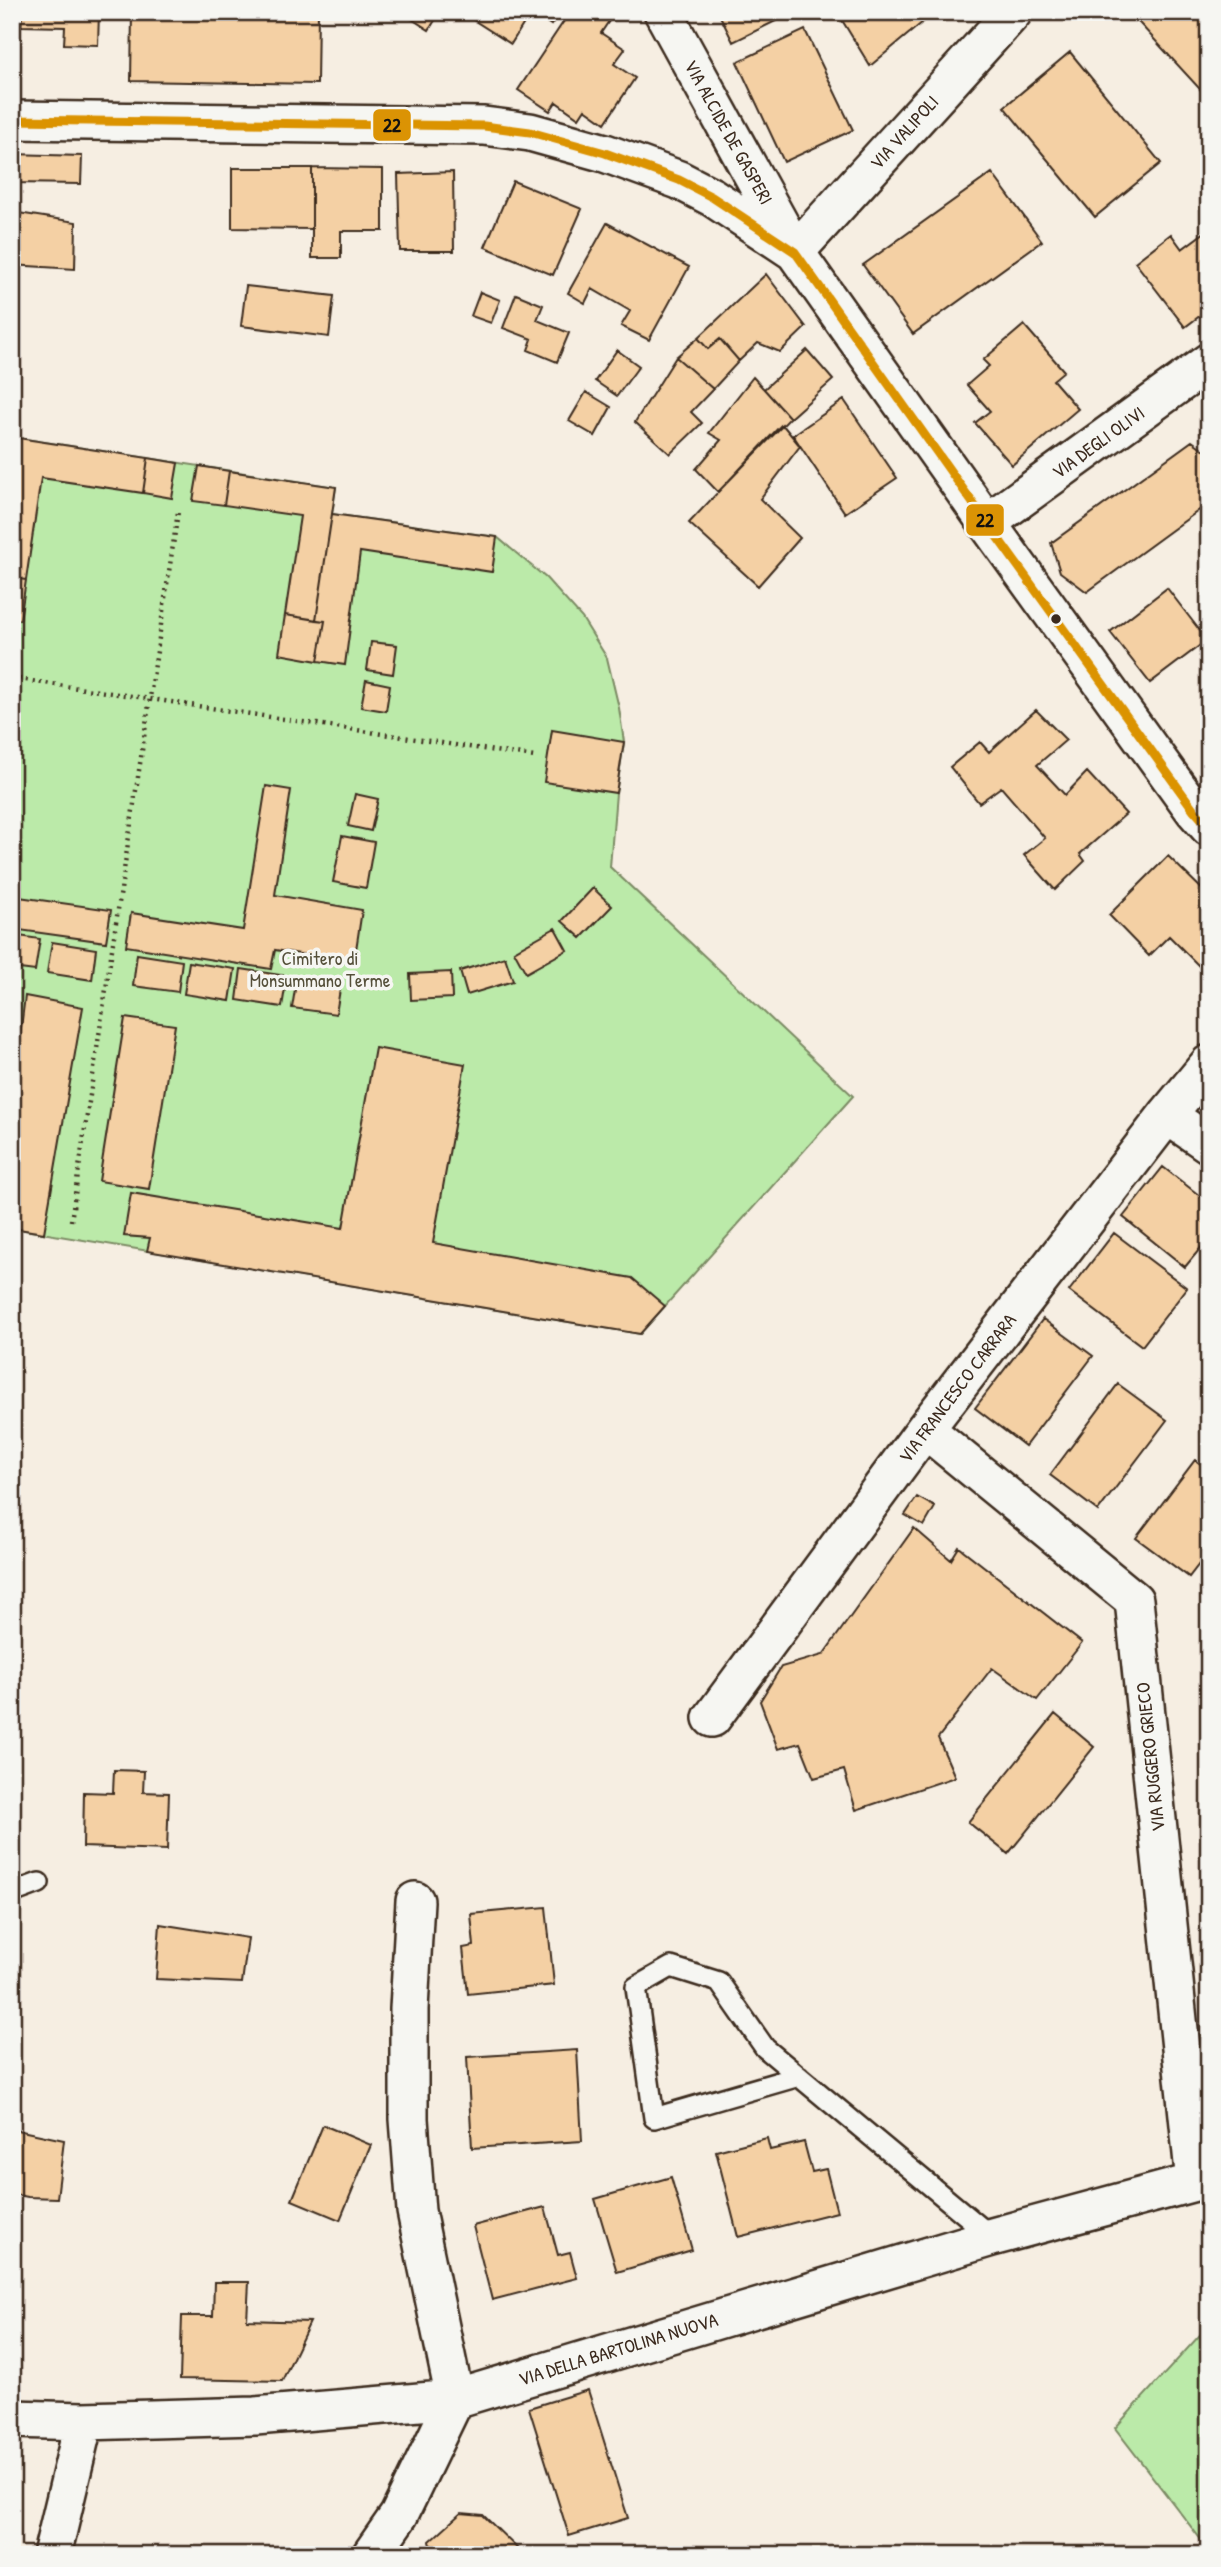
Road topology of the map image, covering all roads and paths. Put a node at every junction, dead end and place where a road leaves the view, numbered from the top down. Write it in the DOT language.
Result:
graph roads {
  1 [pos="663,12"];
  2 [pos="1013,12"];
  3 [pos="12,120"];
  4 [pos="795,252"];
  5 [pos="1209,362"];
  6 [pos="178,512"];
  7 [pos="987,523"];
  8 [pos="12,678"];
  9 [pos="150,698"];
  10 [pos="535,757"];
  11 [pos="1209,827"];
  12 [pos="1209,1064"];
  13 [pos="1167,1115"];
  14 [pos="1209,1144"];
  15 [pos="71,1221"];
  16 [pos="925,1429"];
  17 [pos="712,1718"];
  18 [pos="38,1883"];
  19 [pos="12,1892"];
  20 [pos="415,1901"];
  21 [pos="799,2076"];
  22 [pos="1202,2181"];
  23 [pos="992,2237"];
  24 [pos="455,2399"];
  25 [pos="12,2420"];
  26 [pos="84,2421"];
  27 [pos="52,2555"];
  28 [pos="371,2555"];
  1 -- 4 [label="street, VIA ALCIDE DE GASPERI"];
  2 -- 4 [label="street, VIA VALIPOLI"];
  3 -- 4 [label="street"];
  4 -- 7 [label="street"];
  5 -- 7 [label="street, VIA DEGLI OLIVI"];
  6 -- 9 [label="path"];
  7 -- 11 [label="street"];
  8 -- 9 [label="path"];
  9 -- 10 [label="path"];
  9 -- 15 [label="path"];
  12 -- 13 [label="street, VIA FRANCESCO CARRARA"];
  13 -- 14 [label="street"];
  13 -- 16 [label="street, VIA FRANCESCO CARRARA"];
  16 -- 17 [label="street, VIA FRANCESCO CARRARA"];
  16 -- 22 [label="street, VIA RUGGERO GRIECO"];
  18 -- 19 [label="lane"];
  20 -- 24 [label="street"];
  21 -- 21 [label="lane"];
  21 -- 23 [label="lane"];
  22 -- 23 [label="street, VIA DELLA BARTOLINA NUOVA"];
  23 -- 24 [label="street, VIA DELLA BARTOLINA NUOVA"];
  24 -- 26 [label="street, VIA DELLA BARTOLINA NUOVA"];
  24 -- 28 [label="street"];
  25 -- 26 [label="street, VIA DELLA BARTOLINA NUOVA"];
  26 -- 27 [label="street"];
}
